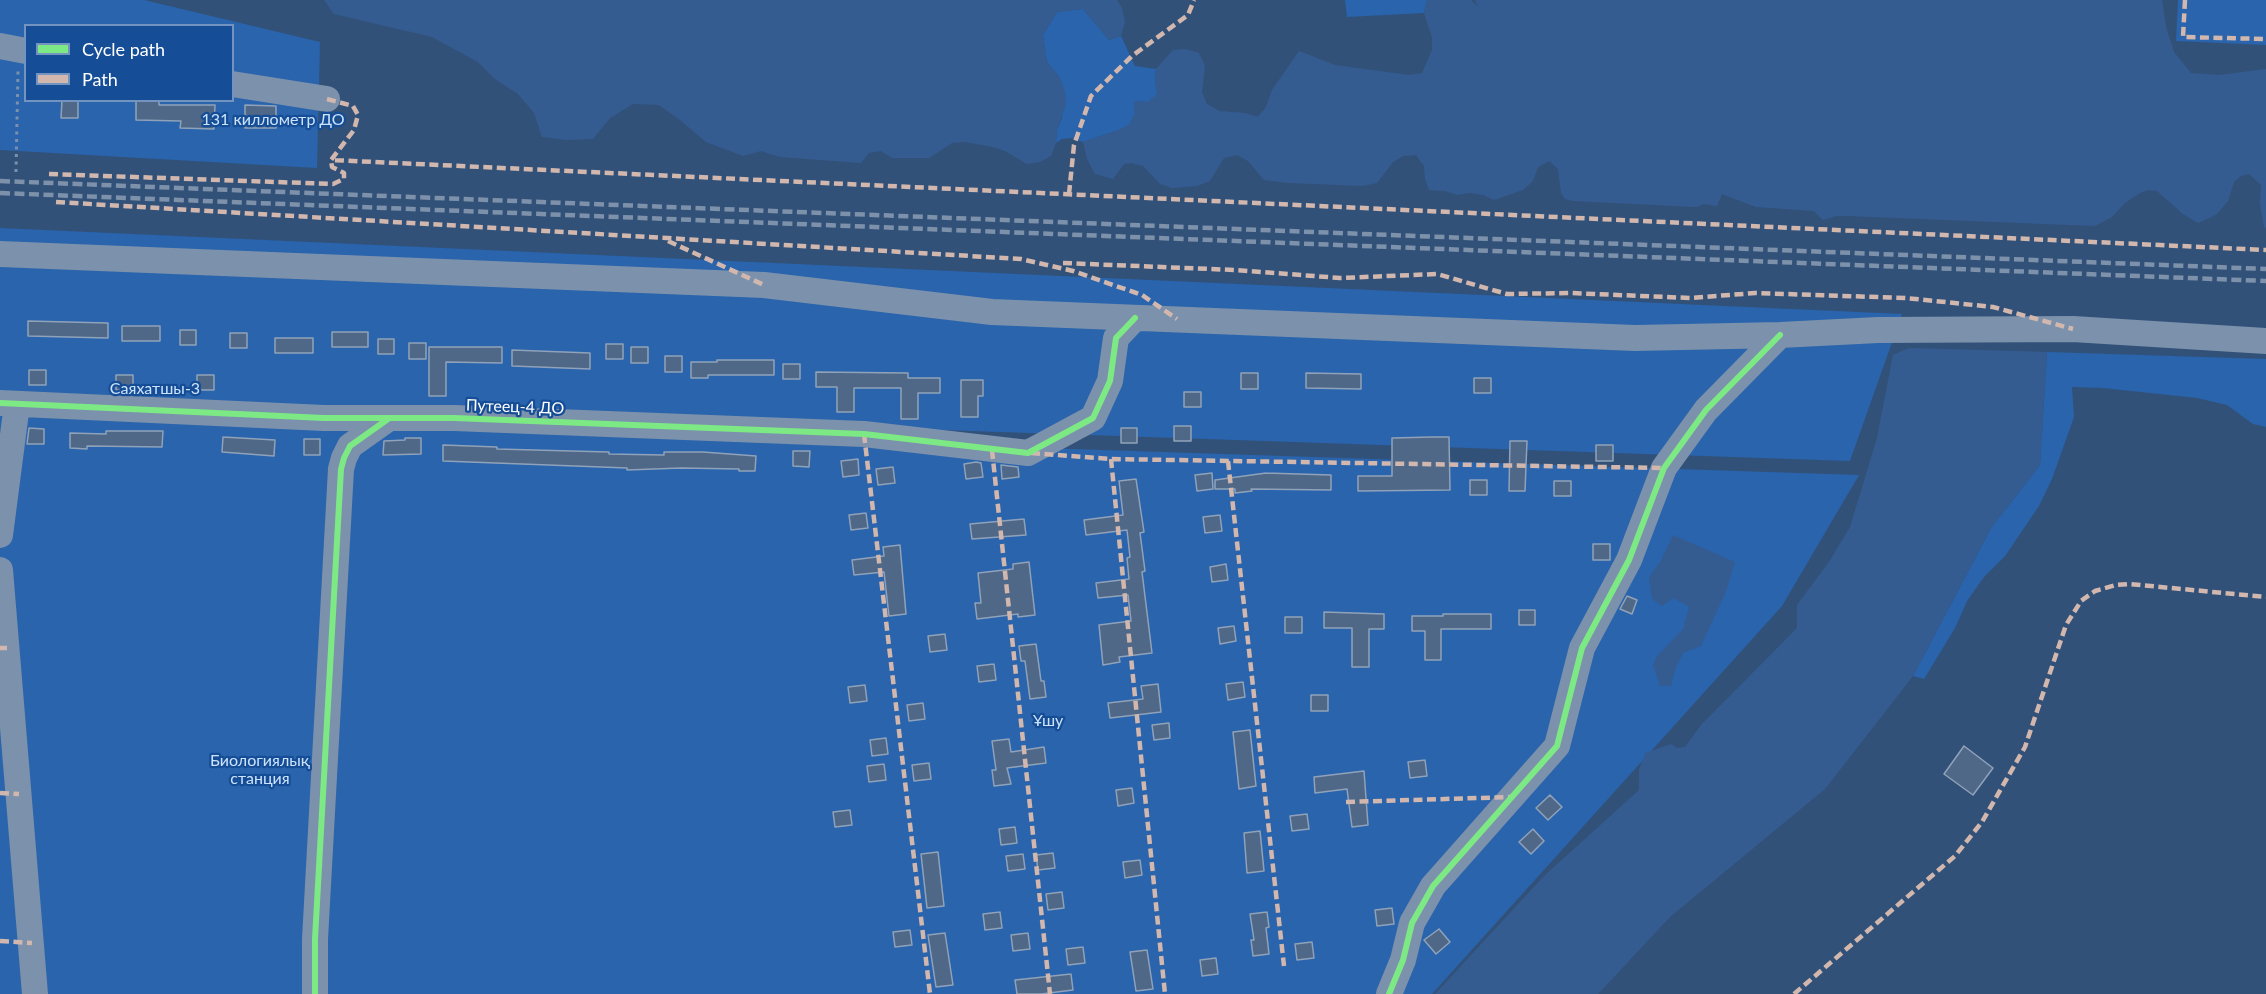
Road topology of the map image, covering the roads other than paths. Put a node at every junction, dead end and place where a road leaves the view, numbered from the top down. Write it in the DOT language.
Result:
graph roads {
  1 [pos="0,46"];
  2 [pos="22,59"];
  3 [pos="234,84"];
  4 [pos="327,99"];
  5 [pos="0,254"];
  6 [pos="1135,318"];
  7 [pos="1780,335"];
  8 [pos="2266,341"];
  9 [pos="8,404"];
  10 [pos="388,420"];
  11 [pos="0,535"];
  12 [pos="0,570"];
  13 [pos="35,994"];
  14 [pos="315,994"];
  15 [pos="1389,994"];
  1 -- 2 [label="street"];
  3 -- 4 [label="street"];
  5 -- 6 [label="street"];
  6 -- 7 [label="street"];
  6 -- 10 [label="street, Путеец-4 ДО"];
  7 -- 8 [label="street"];
  7 -- 15 [label="street"];
  9 -- 10 [label="street, Путеец-4 ДО"];
  9 -- 11 [label="street"];
  10 -- 14 [label="street"];
  12 -- 13 [label="street"];
}
